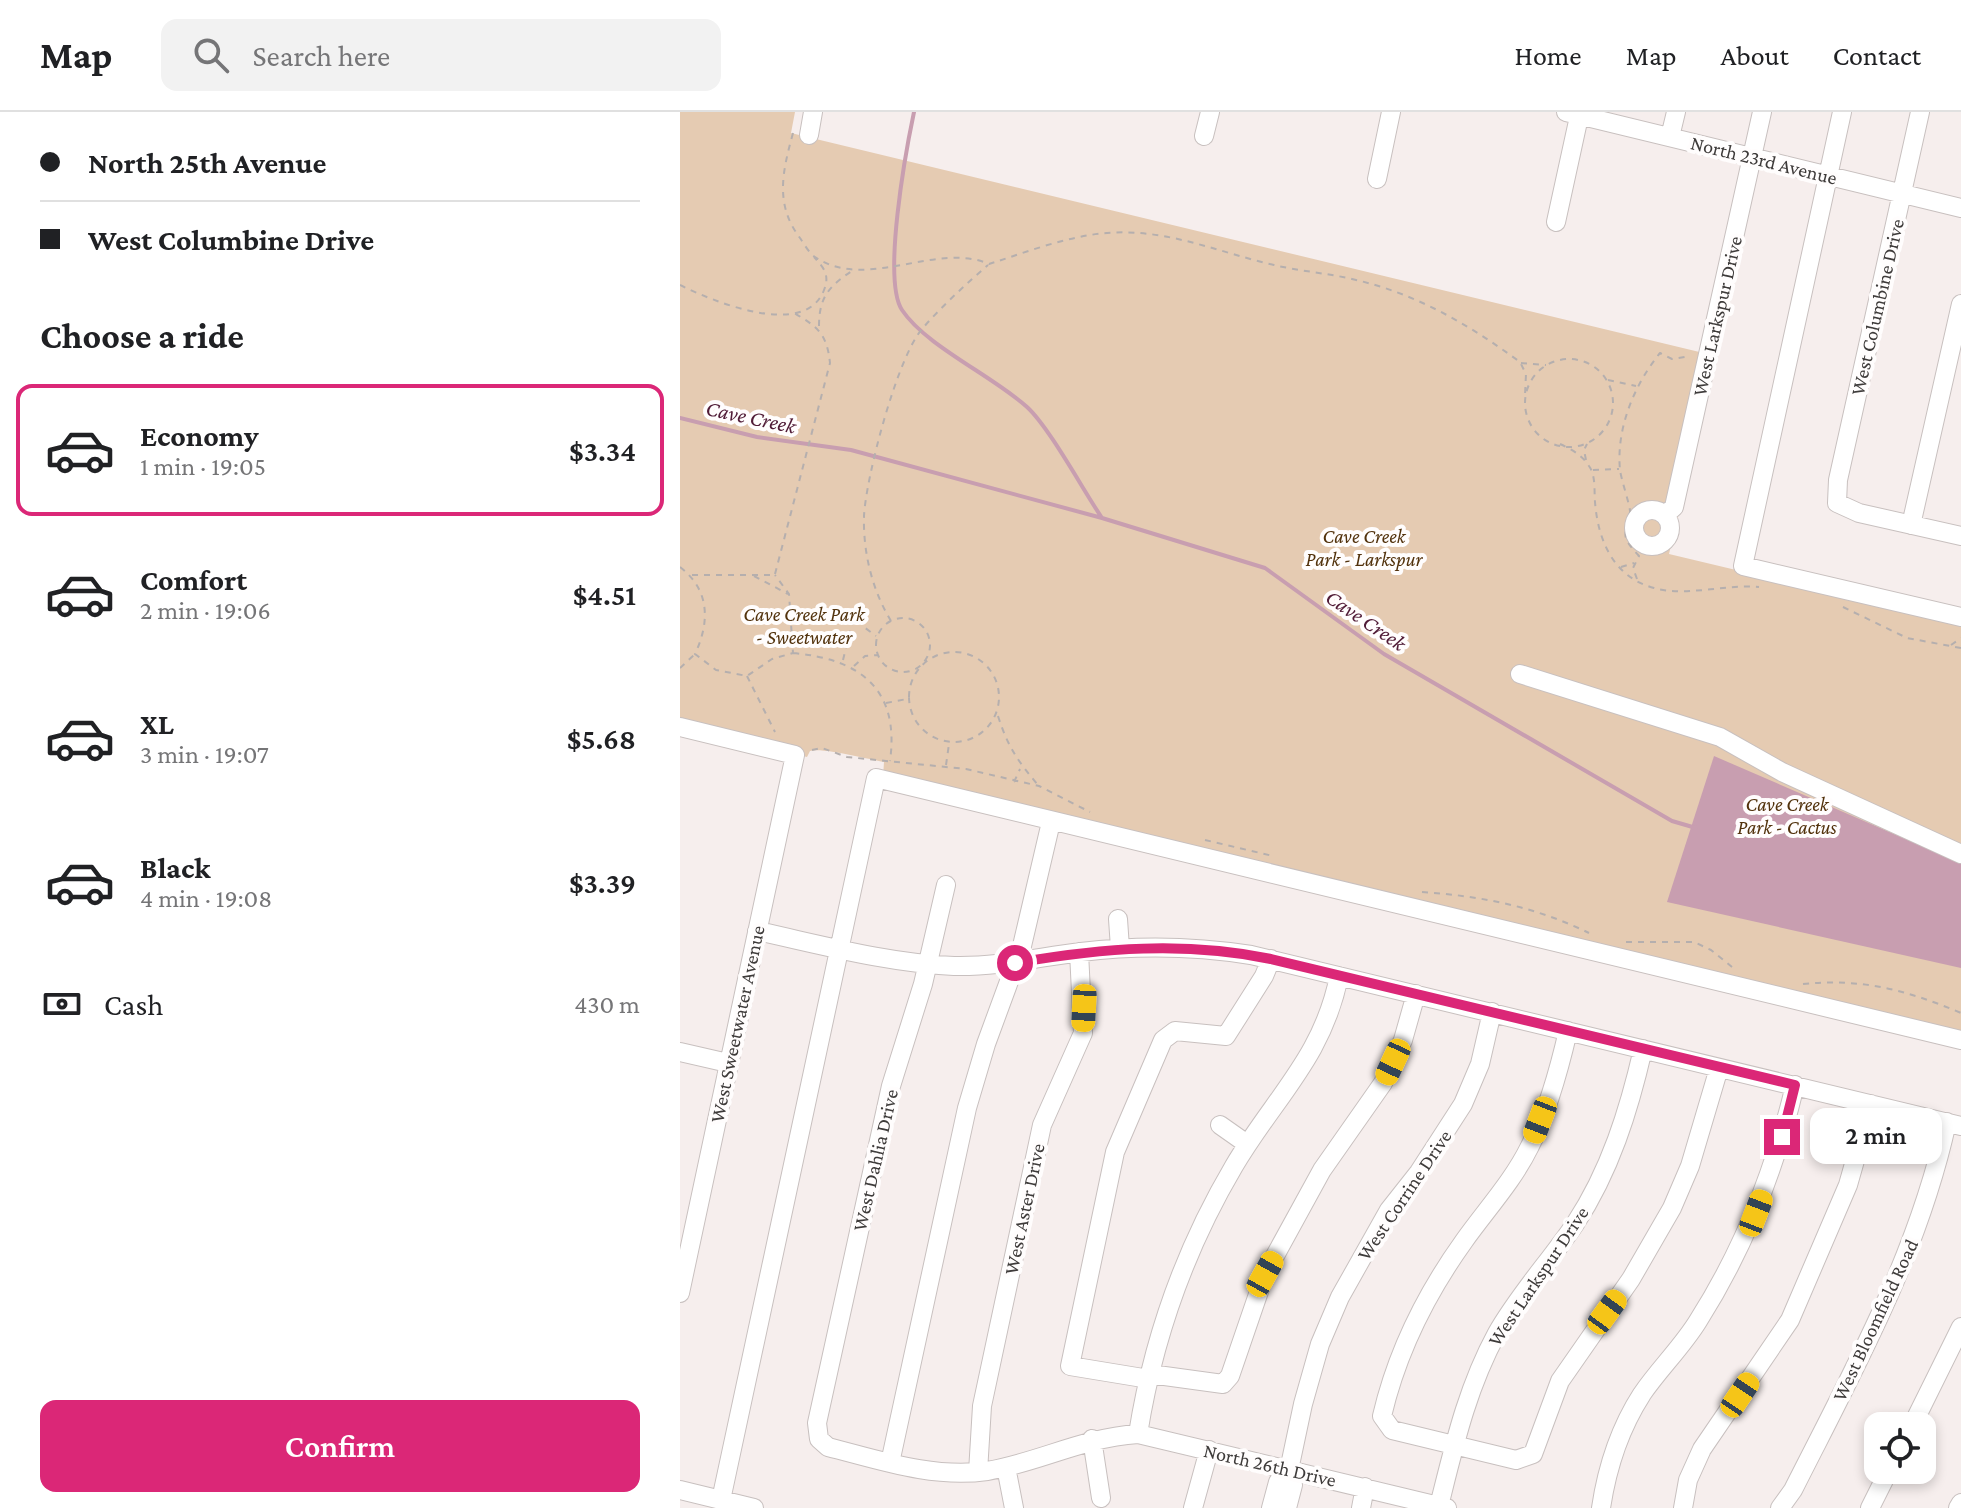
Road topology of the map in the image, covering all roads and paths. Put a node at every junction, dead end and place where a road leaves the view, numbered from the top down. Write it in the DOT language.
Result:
graph roads {
  1 [pos="813,112"];
  2 [pos="1210,112"];
  3 [pos="1391,112"];
  4 [pos="1676,112"];
  5 [pos="1762,112"];
  6 [pos="1842,112"];
  7 [pos="1920,112"];
  8 [pos="1575,113"];
  9 [pos="802,128"];
  10 [pos="1204,136"];
  11 [pos="1670,137"];
  12 [pos="1753,157"];
  13 [pos="1828,175"];
  14 [pos="1377,179"];
  15 [pos="1903,194"];
  16 [pos="1961,208"];
  17 [pos="1556,222"];
  18 [pos="813,256"];
  19 [pos="989,264"];
  20 [pos="856,268"];
  21 [pos="680,285"];
  22 [pos="821,297"];
  23 [pos="1961,304"];
  24 [pos="794,313"];
  25 [pos="819,328"];
  26 [pos="1707,358"];
  27 [pos="1520,362"];
  28 [pos="1547,364"];
  29 [pos="1606,381"];
  30 [pos="1637,386"];
  31 [pos="1525,395"];
  32 [pos="1589,442"];
  33 [pos="1589,465"];
  34 [pos="1620,469"];
  35 [pos="1591,470"];
  36 [pos="1665,515"];
  37 [pos="1911,525"];
  38 [pos="1961,536"];
  39 [pos="1635,562"];
  40 [pos="1617,565"];
  41 [pos="680,567"];
  42 [pos="751,574"];
  43 [pos="691,575"];
  44 [pos="775,575"];
  45 [pos="1643,584"];
  46 [pos="789,594"];
  47 [pos="1961,617"];
  48 [pos="891,621"];
  49 [pos="878,637"];
  50 [pos="1961,638"];
  51 [pos="1950,646"];
  52 [pos="793,653"];
  53 [pos="695,654"];
  54 [pos="878,655"];
  55 [pos="843,661"];
  56 [pos="923,664"];
  57 [pos="854,667"];
  58 [pos="680,668"];
  59 [pos="1520,674"];
  60 [pos="747,676"];
  61 [pos="908,699"];
  62 [pos="885,704"];
  63 [pos="997,713"];
  64 [pos="680,727"];
  65 [pos="778,736"];
  66 [pos="950,743"];
  67 [pos="803,753"];
  68 [pos="890,762"];
  69 [pos="946,765"];
  70 [pos="1021,768"];
  71 [pos="1014,782"];
  72 [pos="1039,786"];
  73 [pos="1095,814"];
  74 [pos="1051,822"];
  75 [pos="1192,838"];
  76 [pos="1961,854"];
  77 [pos="1274,857"];
  78 [pos="946,885"];
  79 [pos="1409,892"];
  80 [pos="1118,919"];
  81 [pos="757,931"];
  82 [pos="1593,935"];
  83 [pos="1614,942"];
  84 [pos="1120,948"];
  85 [pos="839,949"];
  86 [pos="1079,952"];
  87 [pos="1271,959"];
  88 [pos="1015,963"];
  89 [pos="928,964"];
  90 [pos="1734,969"];
  91 [pos="1339,976"];
  92 [pos="1802,985"];
  93 [pos="1416,994"];
  94 [pos="1492,1012"];
  95 [pos="1961,1013"];
  96 [pos="1568,1031"];
  97 [pos="1961,1040"];
  98 [pos="1643,1049"];
  99 [pos="680,1052"];
  100 [pos="728,1063"];
  101 [pos="1719,1068"];
  102 [pos="1795,1085"];
  103 [pos="1871,1104"];
  104 [pos="1954,1124"];
  105 [pos="1220,1125"];
  106 [pos="1247,1144"];
  107 [pos="686,1232"];
  108 [pos="680,1293"];
  109 [pos="1961,1327"];
  110 [pos="1149,1377"];
  111 [pos="1919,1412"];
  112 [pos="1138,1434"];
  113 [pos="819,1439"];
  114 [pos="1092,1439"];
  115 [pos="1454,1446"];
  116 [pos="1209,1450"];
  117 [pos="890,1463"];
  118 [pos="1006,1467"];
  119 [pos="1289,1470"];
  120 [pos="978,1472"];
  121 [pos="1882,1484"];
  122 [pos="1365,1487"];
  123 [pos="680,1490"];
  124 [pos="1101,1498"];
  125 [pos="721,1500"];
  126 [pos="1443,1507"];
  127 [pos="754,1508"];
  128 [pos="1014,1508"];
  129 [pos="1193,1508"];
  130 [pos="1271,1508"];
  131 [pos="1287,1508"];
  132 [pos="1361,1508"];
  133 [pos="1601,1508"];
  134 [pos="1683,1508"];
  135 [pos="1780,1508"];
  136 [pos="1870,1508"];
  1 -- 9 [label="street"];
  2 -- 10 [label="street"];
  3 -- 14 [label="street"];
  4 -- 11 [label="street"];
  5 -- 12 [label="street, West Larkspur Drive"];
  6 -- 13 [label="street"];
  7 -- 15 [label="street, West Columbine Drive"];
  8 -- 11 [label="street, North 23rd Avenue"];
  8 -- 17 [label="street"];
  9 -- 18 [label="path"];
  11 -- 12 [label="street, North 23rd Avenue"];
  12 -- 13 [label="street, North 23rd Avenue"];
  12 -- 26 [label="street, West Larkspur Drive"];
  13 -- 15 [label="street, North 23rd Avenue"];
  13 -- 47 [label="street"];
  15 -- 16 [label="street, North 23rd Avenue"];
  15 -- 37 [label="street, West Columbine Drive"];
  18 -- 20 [label="path"];
  18 -- 22 [label="path"];
  19 -- 20 [label="path"];
  19 -- 27 [label="path"];
  19 -- 48 [label="path"];
  20 -- 22 [label="path"];
  21 -- 24 [label="path"];
  22 -- 24 [label="path"];
  22 -- 25 [label="path"];
  23 -- 37 [label="street"];
  24 -- 25 [label="path"];
  25 -- 44 [label="path"];
  26 -- 30 [label="path"];
  26 -- 36 [label="street, West Larkspur Drive"];
  27 -- 28 [label="path"];
  27 -- 31 [label="path"];
  28 -- 29 [label="path"];
  28 -- 31 [label="path"];
  29 -- 30 [label="path"];
  29 -- 32 [label="path"];
  30 -- 34 [label="path"];
  31 -- 32 [label="path"];
  32 -- 33 [label="path"];
  34 -- 35 [label="path"];
  34 -- 39 [label="path"];
  37 -- 38 [label="street"];
  39 -- 40 [label="path"];
  39 -- 45 [label="path"];
  41 -- 43 [label="path"];
  42 -- 43 [label="path"];
  42 -- 44 [label="path"];
  42 -- 46 [label="path"];
  43 -- 53 [label="path"];
  44 -- 46 [label="path"];
  46 -- 52 [label="path"];
  48 -- 49 [label="path"];
  48 -- 56 [label="path"];
  49 -- 54 [label="path"];
  49 -- 55 [label="path"];
  50 -- 51 [label="path"];
  52 -- 55 [label="path"];
  52 -- 60 [label="path"];
  53 -- 58 [label="path"];
  53 -- 60 [label="path"];
  54 -- 56 [label="path"];
  54 -- 57 [label="path"];
  55 -- 57 [label="path"];
  56 -- 61 [label="path"];
  56 -- 63 [label="path"];
  57 -- 62 [label="path"];
  59 -- 76 [label="street"];
  60 -- 65 [label="path"];
  61 -- 62 [label="path"];
  61 -- 66 [label="path"];
  62 -- 68 [label="path"];
  63 -- 66 [label="path"];
  63 -- 70 [label="path"];
  64 -- 67 [label="street"];
  66 -- 69 [label="path"];
  67 -- 68 [label="path"];
  67 -- 81 [label="street, West Sweetwater Avenue"];
  68 -- 69 [label="path"];
  69 -- 71 [label="path"];
  70 -- 71 [label="path"];
  70 -- 72 [label="path"];
  71 -- 72 [label="path"];
  72 -- 73 [label="path"];
  74 -- 85 [label="street"];
  74 -- 88 [label="street"];
  74 -- 97 [label="street"];
  75 -- 77 [label="path"];
  78 -- 89 [label="street, West Dahlia Drive"];
  79 -- 82 [label="path"];
  80 -- 84 [label="street"];
  81 -- 85 [label="street"];
  81 -- 100 [label="street, West Sweetwater Avenue"];
  83 -- 90 [label="path"];
  84 -- 86 [label="street"];
  84 -- 87 [label="street"];
  85 -- 89 [label="street"];
  85 -- 125 [label="street"];
  86 -- 88 [label="street"];
  86 -- 120 [label="street, West Aster Drive"];
  87 -- 91 [label="street"];
  87 -- 110 [label="street"];
  88 -- 89 [label="street"];
  88 -- 117 [label="street"];
  89 -- 113 [label="street, West Dahlia Drive"];
  91 -- 93 [label="street"];
  91 -- 106 [label="street"];
  92 -- 95 [label="path"];
  93 -- 94 [label="street"];
  93 -- 110 [label="street"];
  94 -- 96 [label="street"];
  94 -- 119 [label="street, West Corrine Drive"];
  96 -- 98 [label="street"];
  96 -- 115 [label="street"];
  98 -- 101 [label="street"];
  98 -- 115 [label="street, West Larkspur Drive"];
  99 -- 100 [label="street"];
  100 -- 107 [label="street, West Sweetwater Avenue"];
  101 -- 102 [label="street"];
  101 -- 115 [label="street"];
  102 -- 103 [label="street"];
  102 -- 133 [label="street"];
  103 -- 104 [label="street"];
  103 -- 134 [label="street"];
  104 -- 135 [label="street, West Bloomfield Road"];
  105 -- 106 [label="street"];
  106 -- 110 [label="street"];
  107 -- 108 [label="street, West Sweetwater Avenue"];
  109 -- 111 [label="street"];
  110 -- 112 [label="street"];
  112 -- 114 [label="street, North 26th Drive"];
  112 -- 116 [label="street, North 26th Drive"];
  113 -- 117 [label="street, North 26th Drive"];
  114 -- 118 [label="street, North 26th Drive"];
  114 -- 124 [label="street"];
  115 -- 126 [label="street, West Larkspur Drive"];
  116 -- 119 [label="street, North 26th Drive"];
  116 -- 129 [label="street"];
  117 -- 120 [label="street, North 26th Drive"];
  118 -- 120 [label="street, North 26th Drive"];
  118 -- 128 [label="street"];
  119 -- 122 [label="street, North 26th Drive"];
  119 -- 130 [label="street, West Corrine Drive"];
  119 -- 131 [label="street, West Corrine Drive"];
  121 -- 136 [label="street"];
  122 -- 126 [label="street, North 26th Drive"];
  122 -- 132 [label="street"];
  123 -- 125 [label="street"];
  125 -- 127 [label="street"];
}
